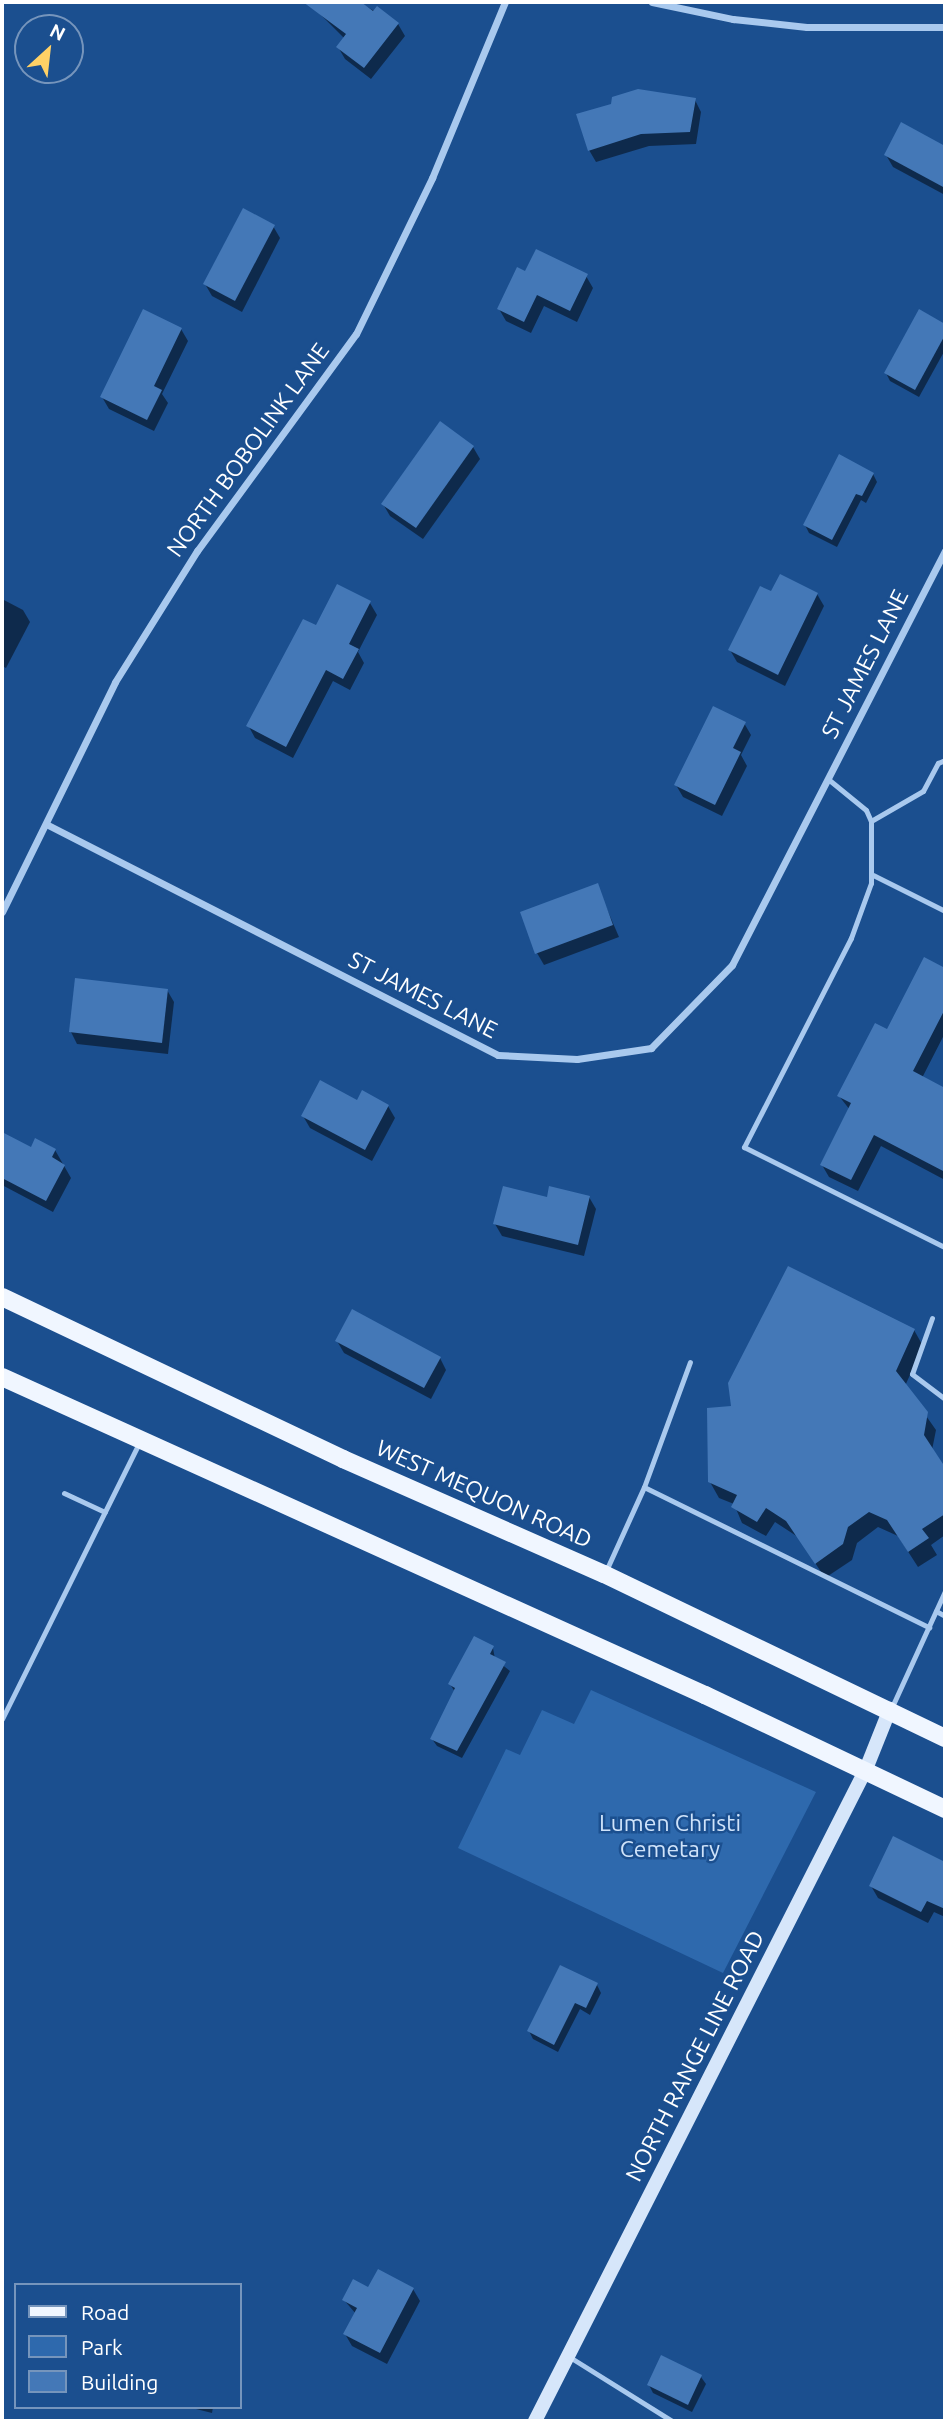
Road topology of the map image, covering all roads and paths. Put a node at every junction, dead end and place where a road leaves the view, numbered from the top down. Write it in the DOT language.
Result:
graph roads {
  1 [pos="505,2"];
  2 [pos="652,2"];
  3 [pos="945,27"];
  4 [pos="945,551"];
  5 [pos="945,760"];
  6 [pos="828,779"];
  7 [pos="871,821"];
  8 [pos="48,825"];
  9 [pos="873,874"];
  10 [pos="945,911"];
  11 [pos="2,912"];
  12 [pos="945,1247"];
  13 [pos="2,1297"];
  14 [pos="932,1318"];
  15 [pos="690,1362"];
  16 [pos="2,1377"];
  17 [pos="945,1399"];
  18 [pos="140,1440"];
  19 [pos="644,1487"];
  20 [pos="64,1493"];
  21 [pos="105,1512"];
  22 [pos="604,1574"];
  23 [pos="945,1591"];
  24 [pos="936,1611"];
  25 [pos="945,1616"];
  26 [pos="929,1627"];
  27 [pos="890,1709"];
  28 [pos="2,1719"];
  29 [pos="945,1738"];
  30 [pos="866,1769"];
  31 [pos="945,1810"];
  32 [pos="568,2356"];
  33 [pos="535,2421"];
  34 [pos="672,2421"];
  1 -- 8 [label="street, NORTH BOBOLINK LANE"];
  2 -- 3 [label="street"];
  4 -- 6 [label="street, ST JAMES LANE"];
  5 -- 7 [label="lane"];
  6 -- 7 [label="lane"];
  6 -- 8 [label="street, ST JAMES LANE"];
  7 -- 9 [label="lane"];
  8 -- 11 [label="street, NORTH BOBOLINK LANE"];
  9 -- 10 [label="lane"];
  9 -- 12 [label="lane"];
  13 -- 22 [label="main road, WEST MEQUON ROAD"];
  14 -- 17 [label="lane"];
  15 -- 19 [label="lane"];
  16 -- 18 [label="main road"];
  18 -- 21 [label="lane"];
  18 -- 30 [label="main road"];
  19 -- 22 [label="lane"];
  19 -- 26 [label="lane"];
  20 -- 21 [label="lane"];
  21 -- 28 [label="lane"];
  22 -- 27 [label="main road, WEST MEQUON ROAD"];
  23 -- 24 [label="lane"];
  24 -- 25 [label="lane"];
  24 -- 26 [label="lane"];
  26 -- 27 [label="lane"];
  27 -- 29 [label="main road, WEST MEQUON ROAD"];
  27 -- 30 [label="street, NORTH RANGE LINE ROAD"];
  30 -- 31 [label="main road"];
  30 -- 32 [label="street, NORTH RANGE LINE ROAD"];
  32 -- 33 [label="street, NORTH RANGE LINE ROAD"];
  32 -- 34 [label="lane"];
}
